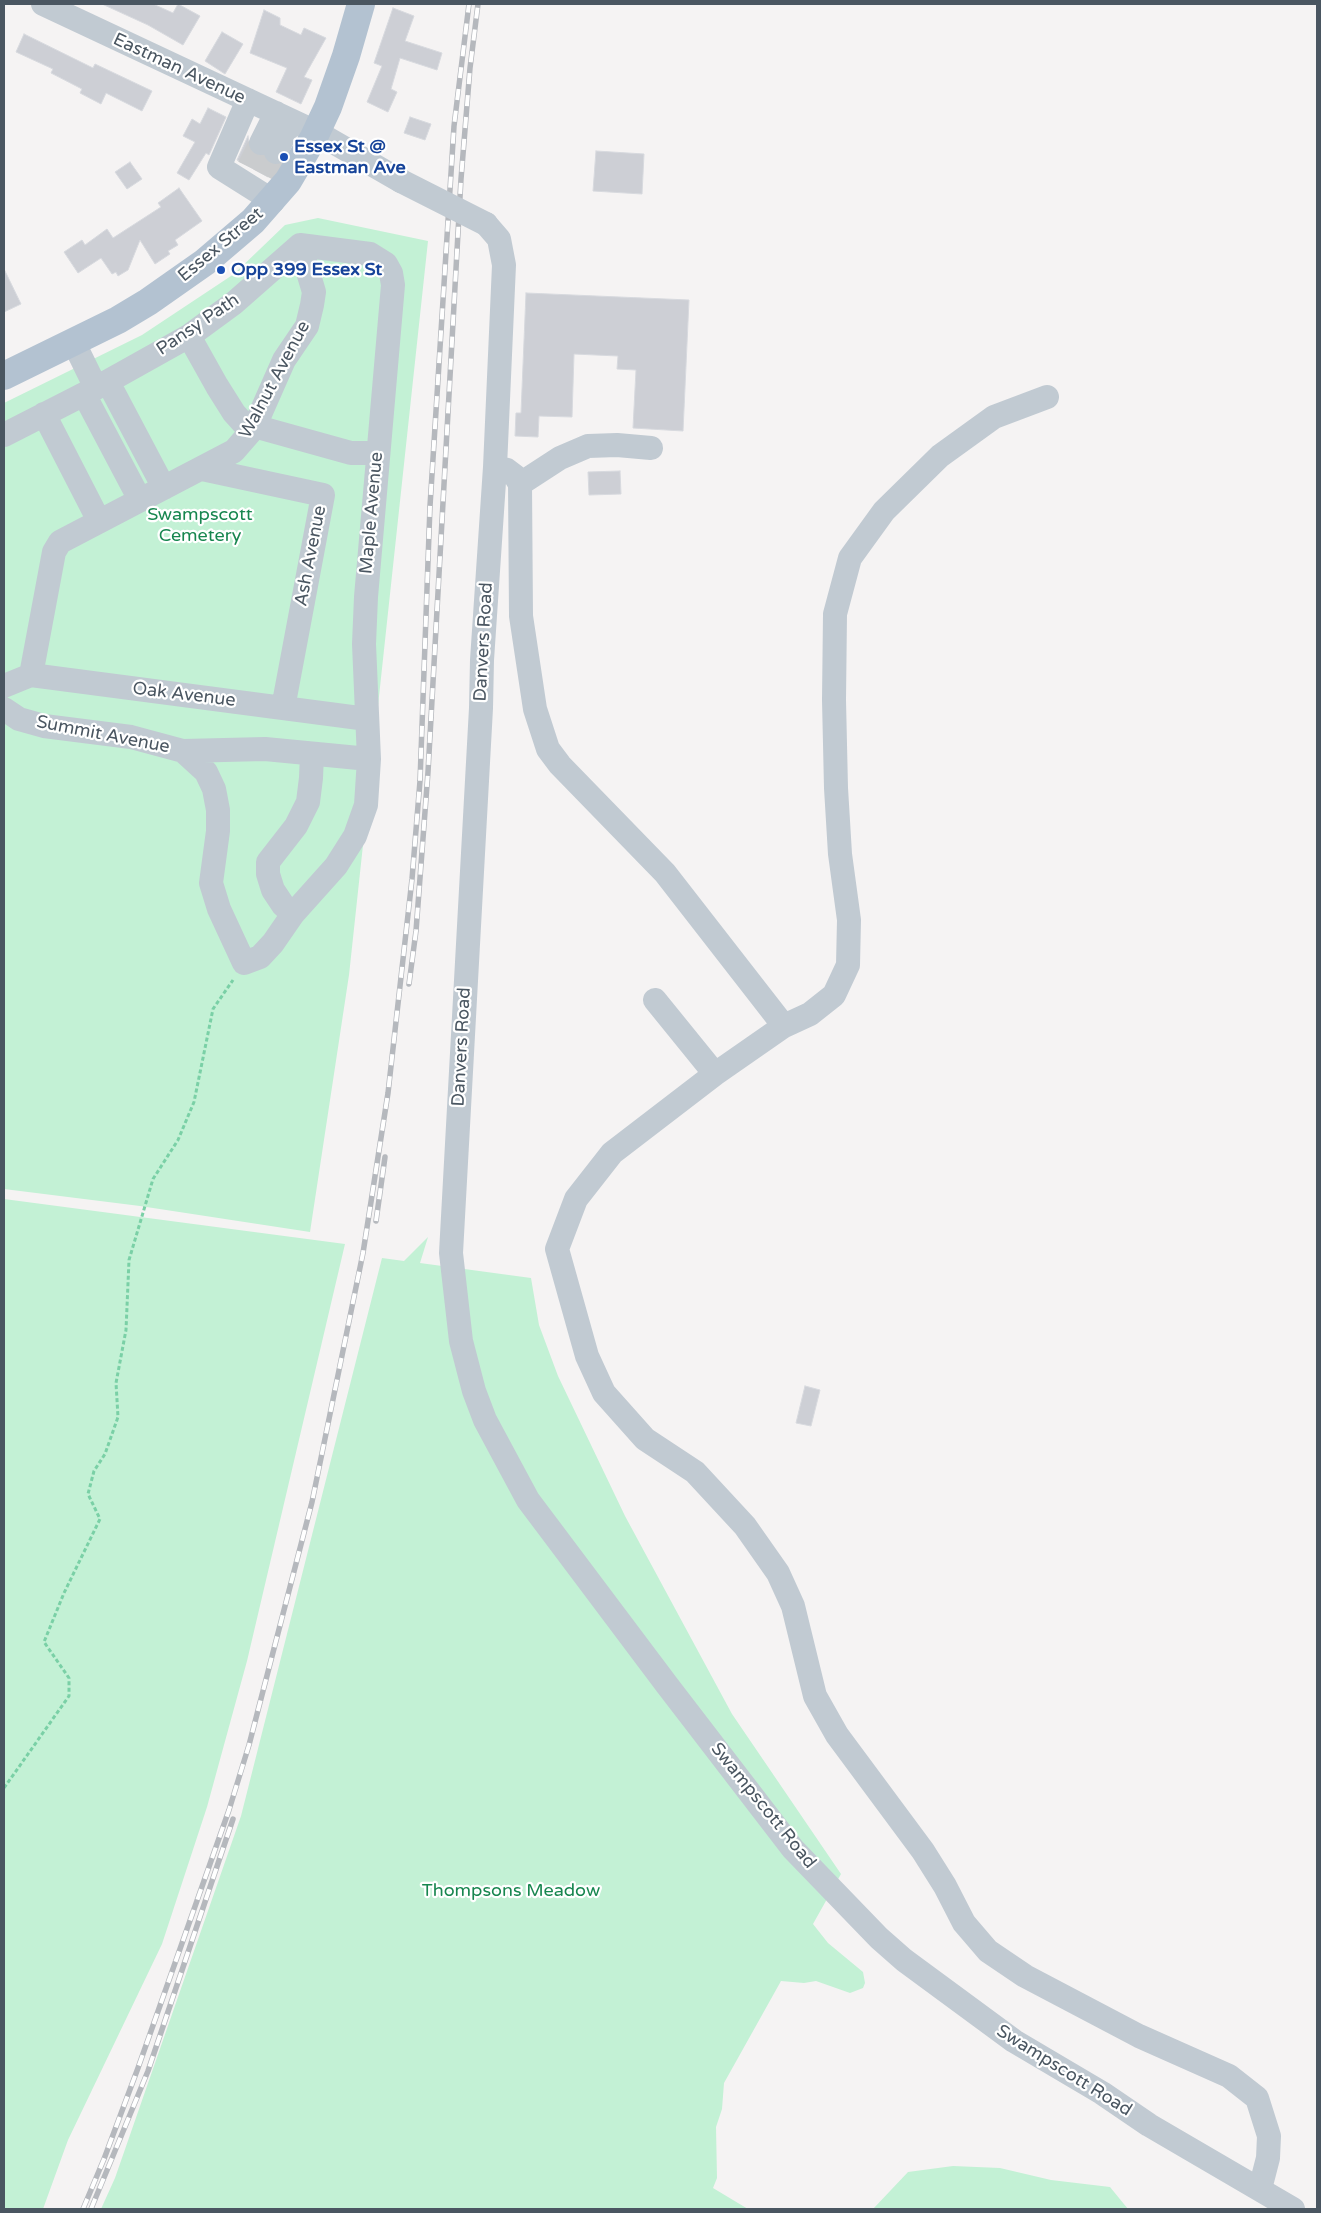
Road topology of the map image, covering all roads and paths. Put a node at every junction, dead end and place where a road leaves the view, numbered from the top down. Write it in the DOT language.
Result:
graph roads {
  1 [pos="43,4"];
  2 [pos="361,4"];
  3 [pos="248,100"];
  4 [pos="284,117"];
  5 [pos="316,132"];
  6 [pos="268,147"];
  7 [pos="256,182"];
  8 [pos="300,245"];
  9 [pos="189,336"];
  10 [pos="74,341"];
  11 [pos="4,376"];
  12 [pos="96,388"];
  13 [pos="1047,397"];
  14 [pos="44,414"];
  15 [pos="254,428"];
  16 [pos="4,435"];
  17 [pos="652,448"];
  18 [pos="378,453"];
  19 [pos="495,467"];
  20 [pos="202,469"];
  21 [pos="520,484"];
  22 [pos="164,488"];
  23 [pos="140,500"];
  24 [pos="99,521"];
  25 [pos="31,675"];
  26 [pos="4,686"];
  27 [pos="283,708"];
  28 [pos="4,709"];
  29 [pos="367,719"];
  30 [pos="183,751"];
  31 [pos="312,754"];
  32 [pos="369,759"];
  33 [pos="293,914"];
  34 [pos="244,963"];
  35 [pos="655,1000"];
  36 [pos="784,1026"];
  37 [pos="715,1074"];
  38 [pos="451,1259"];
  39 [pos="4,1788"];
  40 [pos="1260,2189"];
  41 [pos="1293,2209"];
  1 -- 3 [label="street, Eastman Avenue"];
  2 -- 5 [label="main road, Essex Street"];
  3 -- 4 [label="street, Eastman Avenue"];
  3 -- 7 [label="street"];
  4 -- 5 [label="street, Eastman Avenue"];
  4 -- 6 [label="street"];
  5 -- 7 [label="main road, Essex Street"];
  5 -- 19 [label="street, Danvers Road, bridge"];
  7 -- 10 [label="main road, Essex Street"];
  8 -- 9 [label="street, Pansy Path"];
  8 -- 15 [label="street, Walnut Avenue"];
  8 -- 18 [label="street, Maple Avenue"];
  9 -- 12 [label="street, Pansy Path"];
  9 -- 15 [label="street"];
  10 -- 11 [label="main road, Essex Street"];
  10 -- 12 [label="street"];
  12 -- 14 [label="street, Pansy Path"];
  12 -- 22 [label="street"];
  12 -- 23 [label="street"];
  13 -- 36 [label="street"];
  14 -- 16 [label="street, Pansy Path"];
  14 -- 24 [label="street"];
  15 -- 18 [label="street"];
  15 -- 20 [label="street, Walnut Avenue"];
  17 -- 21 [label="street"];
  18 -- 29 [label="street, Maple Avenue"];
  19 -- 21 [label="street"];
  19 -- 38 [label="street, Danvers Road"];
  20 -- 22 [label="street, Walnut Avenue"];
  20 -- 27 [label="street, Ash Avenue"];
  21 -- 36 [label="street"];
  22 -- 23 [label="street, Walnut Avenue"];
  23 -- 24 [label="street, Walnut Avenue"];
  24 -- 25 [label="street, Walnut Avenue"];
  25 -- 26 [label="street, Oak Avenue"];
  25 -- 27 [label="street, Oak Avenue"];
  27 -- 29 [label="street, Oak Avenue"];
  28 -- 30 [label="street, Summit Avenue"];
  29 -- 32 [label="street, Maple Avenue"];
  30 -- 31 [label="street"];
  30 -- 34 [label="street, Summit Avenue"];
  31 -- 32 [label="street"];
  31 -- 33 [label="street"];
  32 -- 33 [label="street, Maple Avenue"];
  33 -- 34 [label="street, Maple Avenue"];
  34 -- 39 [label="path"];
  35 -- 37 [label="street"];
  36 -- 37 [label="street"];
  37 -- 40 [label="street"];
  38 -- 40 [label="street, Swampscott Road"];
  40 -- 41 [label="street, Swampscott Road"];
}
